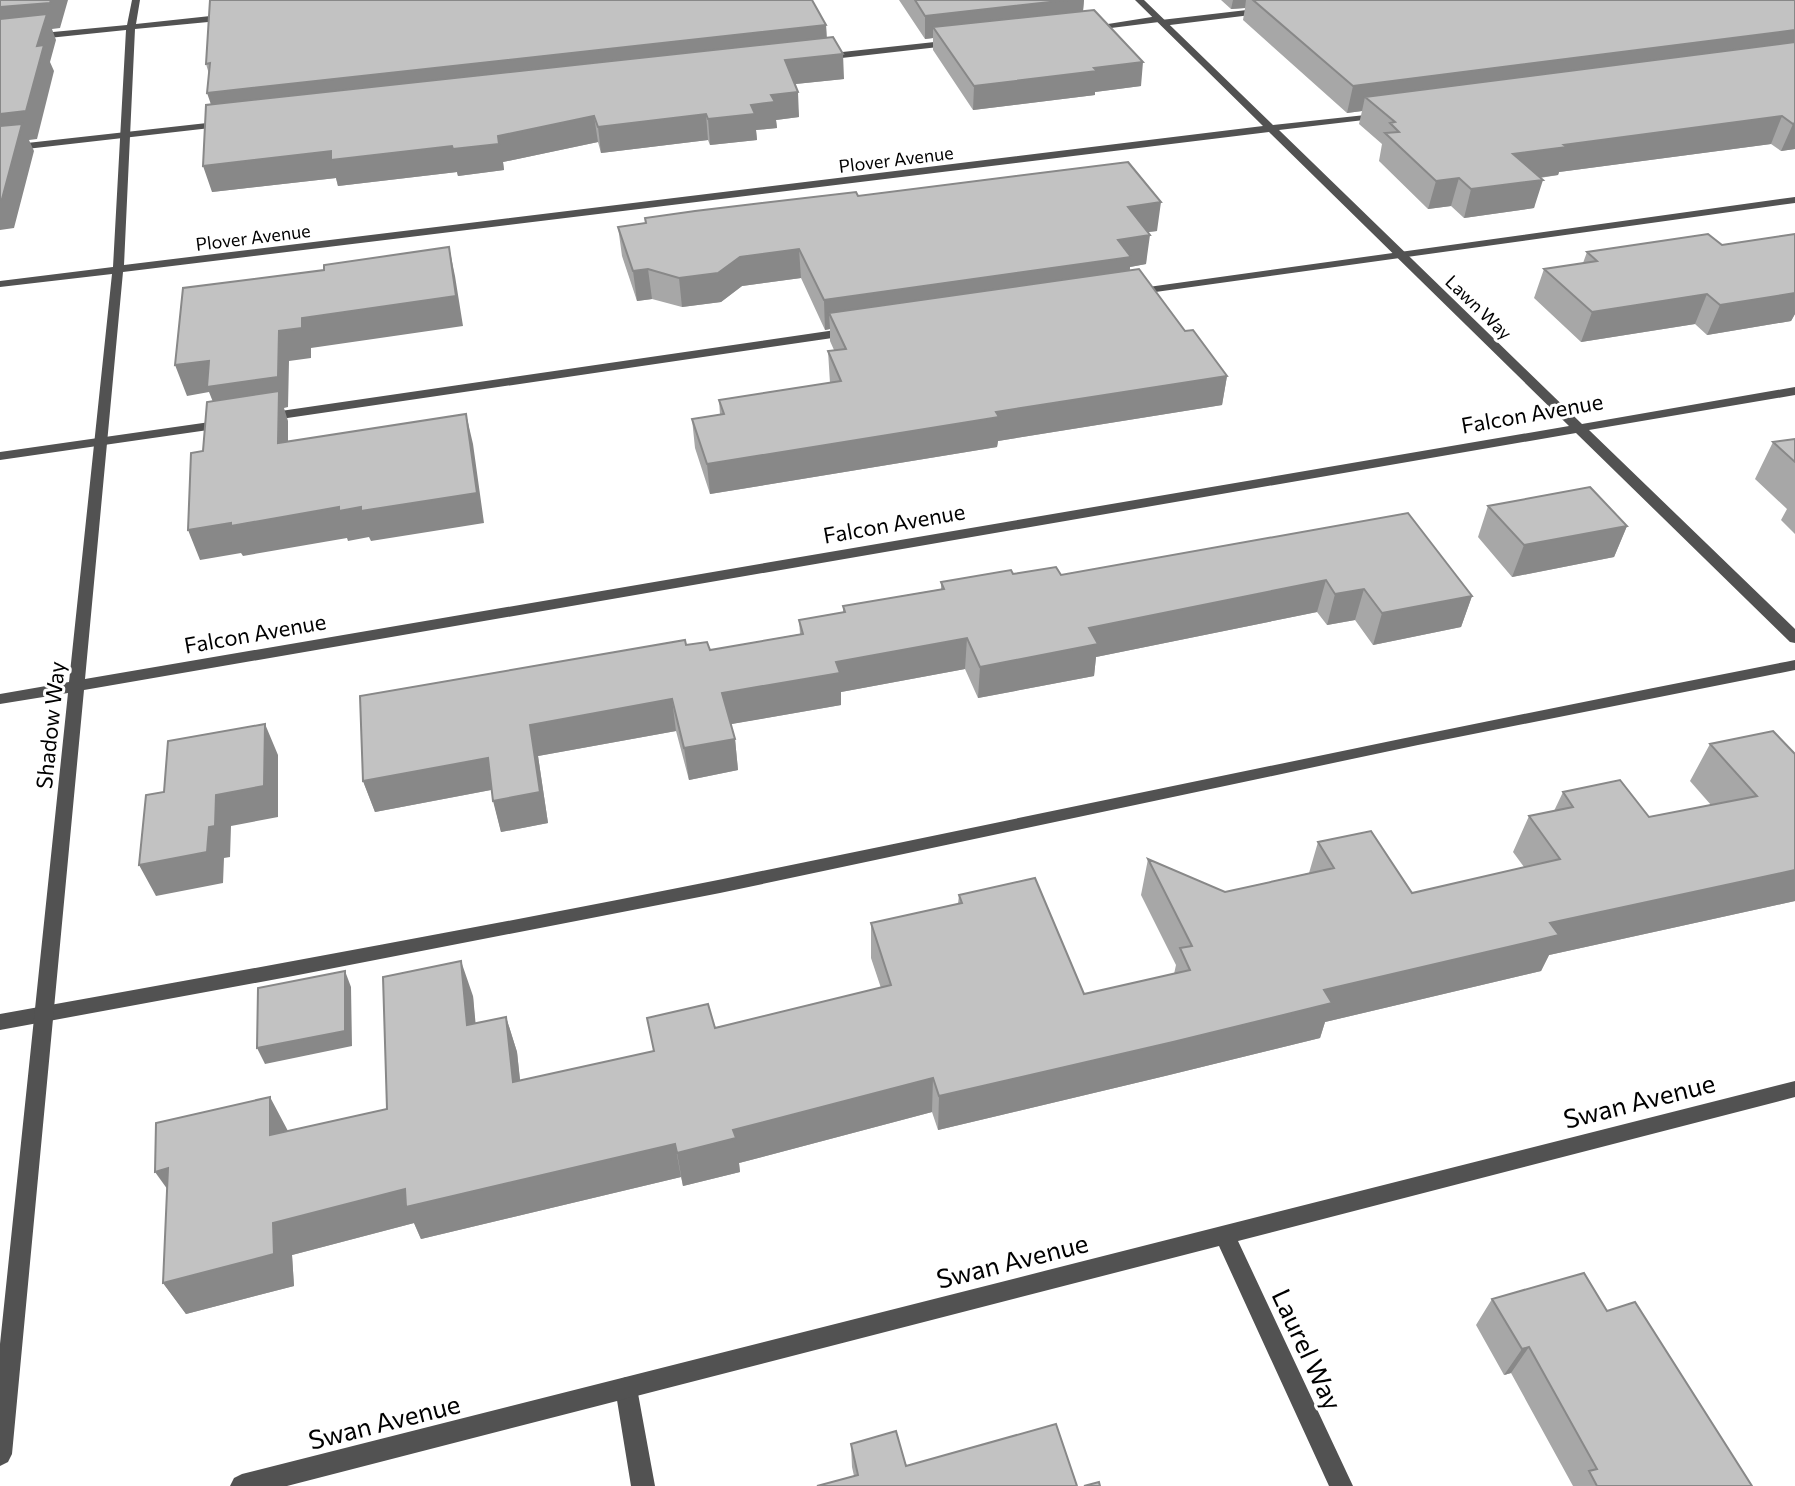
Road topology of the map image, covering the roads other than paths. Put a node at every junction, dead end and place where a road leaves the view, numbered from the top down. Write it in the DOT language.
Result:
graph roads {
  1 [pos="136,0"];
  2 [pos="1139,0"];
  3 [pos="1271,10"];
  4 [pos="241,16"];
  5 [pos="1160,21"];
  6 [pos="131,26"];
  7 [pos="1080,29"];
  8 [pos="0,40"];
  9 [pos="971,41"];
  10 [pos="813,58"];
  11 [pos="1393,113"];
  12 [pos="234,122"];
  13 [pos="1269,129"];
  14 [pos="125,135"];
  15 [pos="0,149"];
  16 [pos="1795,200"];
  17 [pos="1399,254"];
  18 [pos="118,270"];
  19 [pos="0,284"];
  20 [pos="1116,294"];
  21 [pos="859,331"];
  22 [pos="1795,391"];
  23 [pos="255,419"];
  24 [pos="239,421"];
  25 [pos="1577,427"];
  26 [pos="101,442"];
  27 [pos="0,456"];
  28 [pos="1795,638"];
  29 [pos="1795,665"];
  30 [pos="76,686"];
  31 [pos="0,699"];
  32 [pos="44,1013"];
  33 [pos="0,1022"];
  34 [pos="1795,1089"];
  35 [pos="1224,1235"];
  36 [pos="626,1388"];
  37 [pos="0,1454"];
  38 [pos="242,1486"];
  39 [pos="643,1486"];
  40 [pos="1341,1486"];
  1 -- 6 [label="street, Shadow Way"];
  2 -- 5 [label="street, Lawn Way"];
  3 -- 5 [label="street"];
  4 -- 6 [label="street"];
  5 -- 7 [label="street"];
  5 -- 13 [label="street, Lawn Way"];
  6 -- 8 [label="street"];
  6 -- 14 [label="street, Shadow Way"];
  9 -- 10 [label="street"];
  11 -- 13 [label="street, Plover Avenue"];
  12 -- 14 [label="street"];
  13 -- 17 [label="street, Lawn Way"];
  13 -- 18 [label="street, Plover Avenue"];
  14 -- 15 [label="street"];
  14 -- 18 [label="street, Shadow Way"];
  16 -- 17 [label="street"];
  17 -- 20 [label="street"];
  17 -- 25 [label="street, Lawn Way"];
  18 -- 19 [label="street, Plover Avenue"];
  18 -- 26 [label="street, Shadow Way"];
  21 -- 23 [label="street"];
  22 -- 25 [label="street, Falcon Avenue"];
  24 -- 26 [label="street"];
  25 -- 28 [label="street, Lawn Way"];
  25 -- 30 [label="street, Falcon Avenue"];
  26 -- 27 [label="street"];
  26 -- 30 [label="street, Shadow Way"];
  29 -- 32 [label="street"];
  30 -- 31 [label="street, Falcon Avenue"];
  30 -- 32 [label="street, Shadow Way"];
  32 -- 33 [label="street"];
  32 -- 37 [label="street, Shadow Way"];
  34 -- 35 [label="street, Swan Avenue"];
  35 -- 36 [label="street, Swan Avenue"];
  35 -- 40 [label="street, Laurel Way"];
  36 -- 38 [label="street, Swan Avenue"];
  36 -- 39 [label="street"];
}
